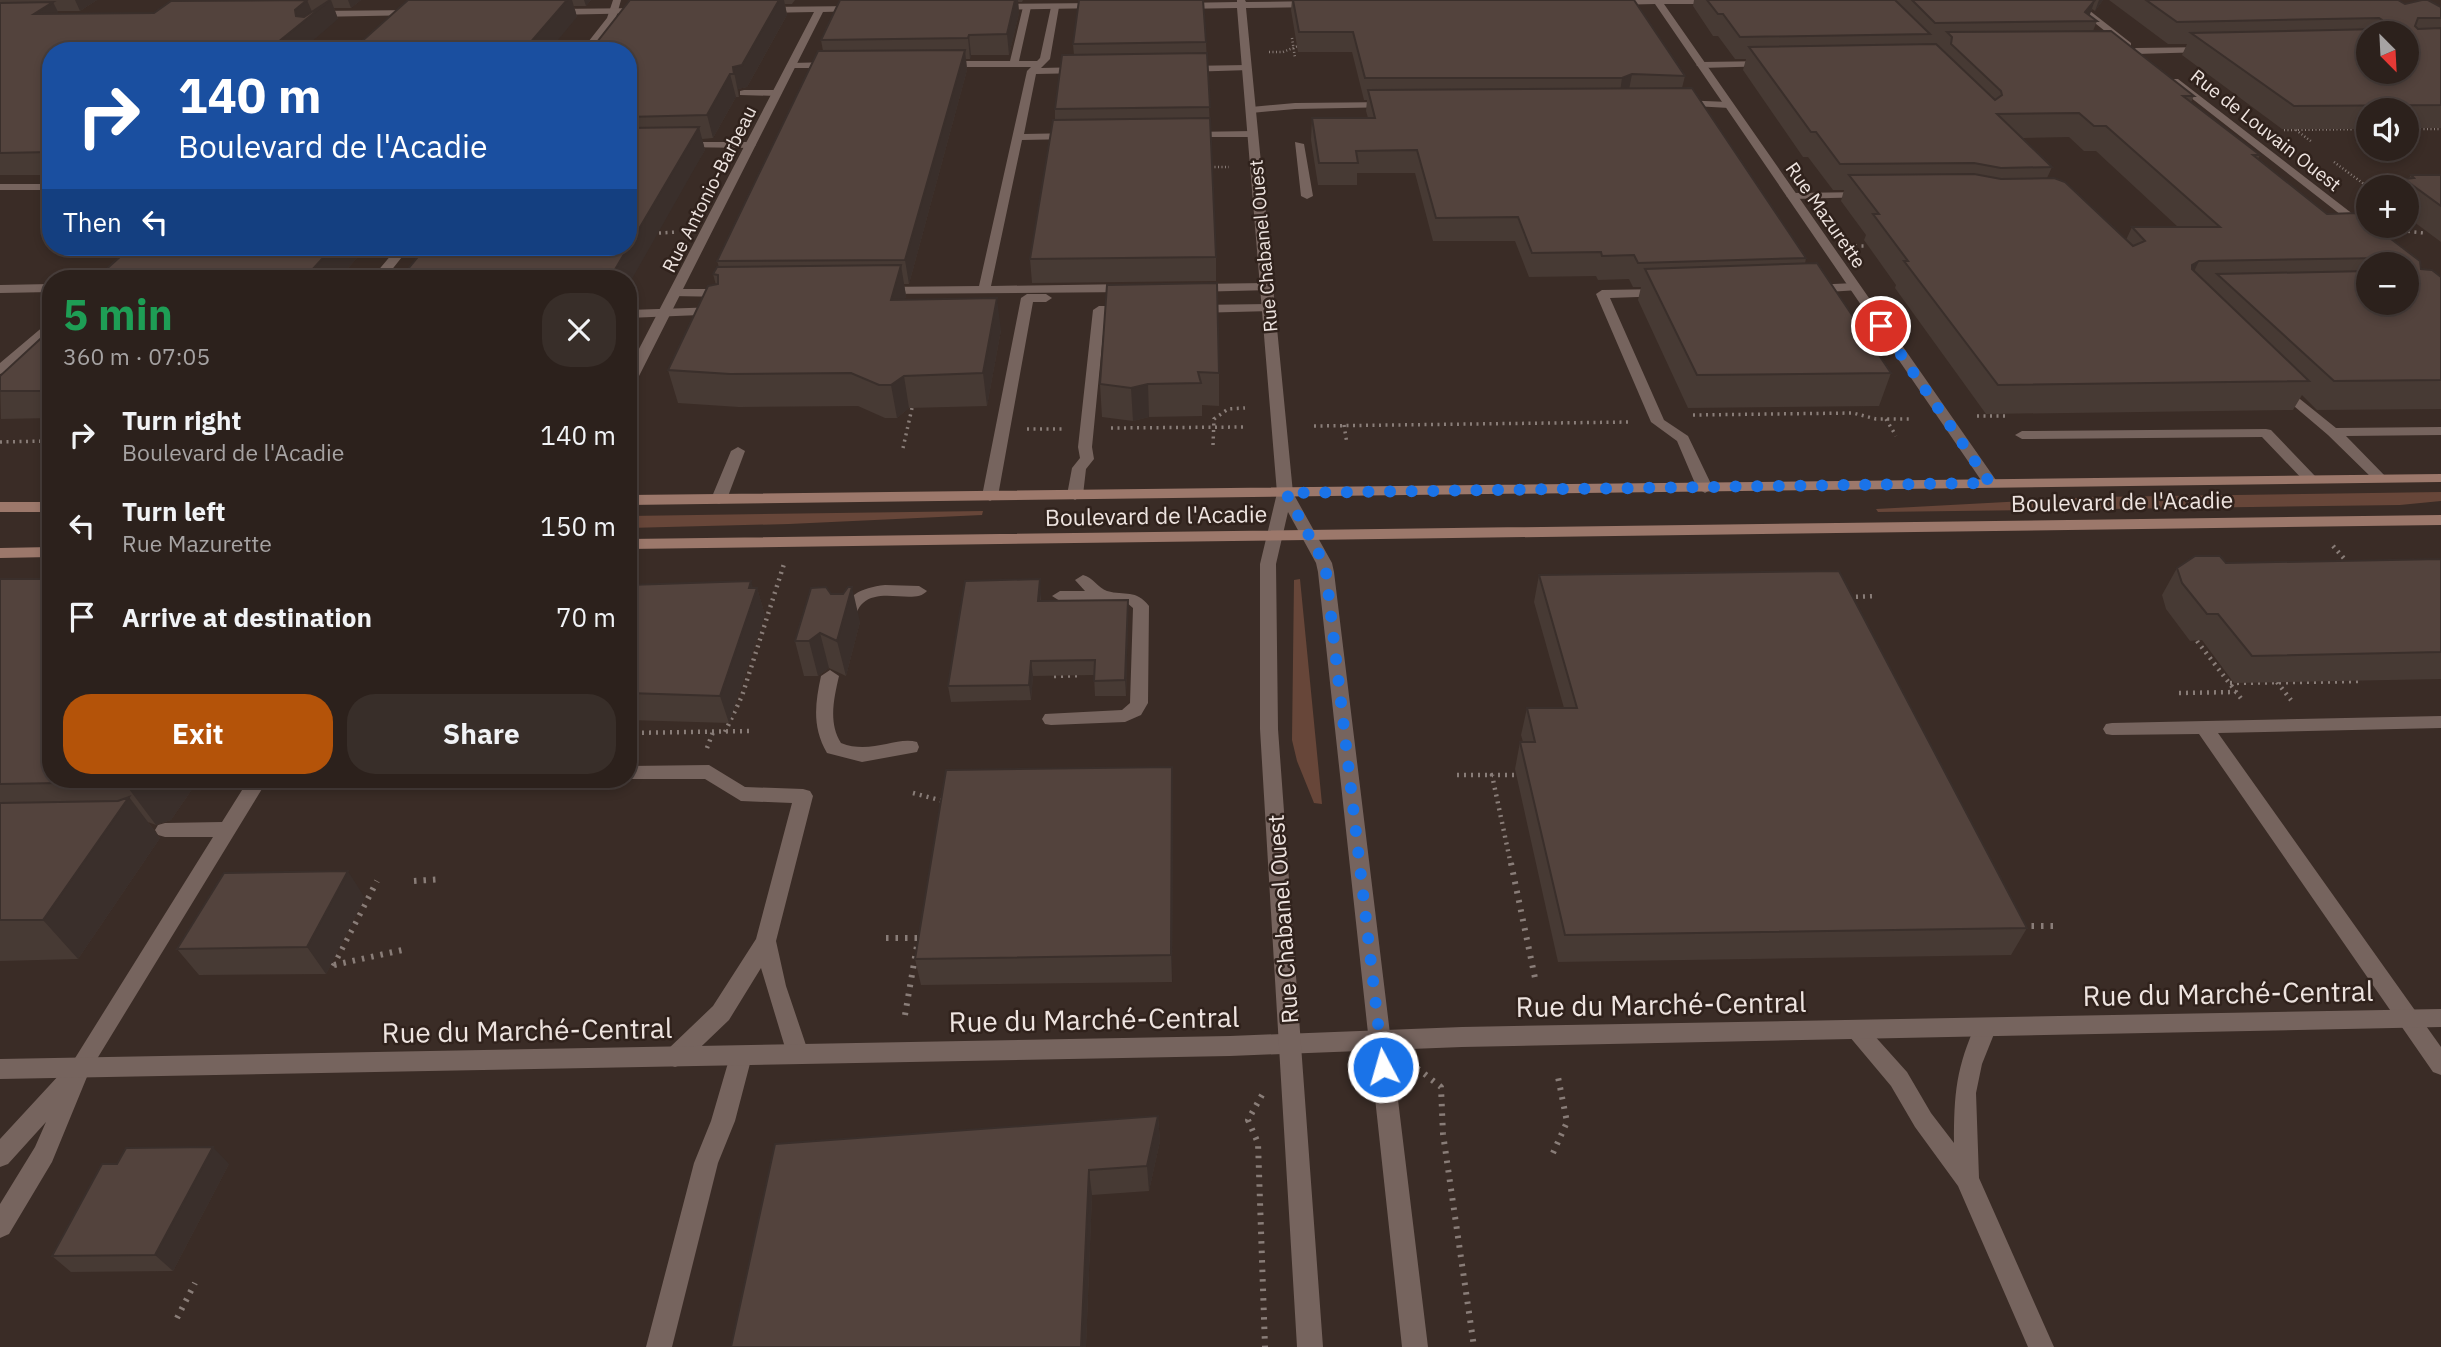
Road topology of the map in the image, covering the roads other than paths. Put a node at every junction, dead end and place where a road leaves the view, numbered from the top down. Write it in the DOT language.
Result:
graph roads {
  1 [pos="617,0"];
  2 [pos="2070,0"];
  3 [pos="1657,1"];
  4 [pos="1725,1"];
  5 [pos="1604,2"];
  6 [pos="1241,3"];
  7 [pos="1333,4"];
  8 [pos="1114,6"];
  9 [pos="1167,6"];
  10 [pos="1027,7"];
  11 [pos="1055,7"];
  12 [pos="983,8"];
  13 [pos="820,9"];
  14 [pos="872,9"];
  15 [pos="662,10"];
  16 [pos="757,10"];
  17 [pos="612,11"];
  18 [pos="540,12"];
  19 [pos="395,13"];
  20 [pos="422,13"];
  21 [pos="305,14"];
  22 [pos="332,14"];
  23 [pos="385,22"];
  24 [pos="316,26"];
  25 [pos="593,42"];
  26 [pos="2110,48"];
  27 [pos="2219,48"];
  28 [pos="2134,49"];
  29 [pos="2147,59"];
  30 [pos="1014,64"];
  31 [pos="1776,64"];
  32 [pos="841,65"];
  33 [pos="934,65"];
  34 [pos="1701,65"];
  35 [pos="791,66"];
  36 [pos="1036,67"];
  37 [pos="1247,68"];
  38 [pos="1169,69"];
  39 [pos="1100,70"];
  40 [pos="2168,76"];
  41 [pos="744,93"];
  42 [pos="777,93"];
  43 [pos="1667,102"];
  44 [pos="1401,105"];
  45 [pos="1729,105"];
  46 [pos="1251,110"];
  47 [pos="1253,134"];
  48 [pos="1176,135"];
  49 [pos="1018,136"];
  50 [pos="1086,136"];
  51 [pos="1299,144"];
  52 [pos="670,145"];
  53 [pos="751,145"];
  54 [pos="0,187"];
  55 [pos="42,187"];
  56 [pos="1885,195"];
  57 [pos="1307,196"];
  58 [pos="1792,196"];
  59 [pos="2356,222"];
  60 [pos="127,256"];
  61 [pos="397,256"];
  62 [pos="426,256"];
  63 [pos="111,270"];
  64 [pos="385,270"];
  65 [pos="414,270"];
  66 [pos="1855,287"];
  67 [pos="42,288"];
  68 [pos="0,289"];
  69 [pos="984,290"];
  70 [pos="1798,290"];
  71 [pos="872,291"];
  72 [pos="1680,292"];
  73 [pos="675,293"];
  74 [pos="747,293"];
  75 [pos="1143,293"];
  76 [pos="1028,294"];
  77 [pos="1268,297"];
  78 [pos="1138,310"];
  79 [pos="637,315"];
  80 [pos="716,317"];
  81 [pos="662,318"];
  82 [pos="42,332"];
  83 [pos="637,367"];
  84 [pos="0,370"];
  85 [pos="2274,381"];
  86 [pos="2441,431"];
  87 [pos="2333,432"];
  88 [pos="2022,435"];
  89 [pos="738,451"];
  90 [pos="2380,478"];
  91 [pos="2441,478"];
  92 [pos="2310,479"];
  93 [pos="1990,483"];
  94 [pos="1705,488"];
  95 [pos="1286,493"];
  96 [pos="1075,495"];
  97 [pos="990,496"];
  98 [pos="719,499"];
  99 [pos="637,500"];
  100 [pos="0,507"];
  101 [pos="42,507"];
  102 [pos="2441,520"];
  103 [pos="1275,536"];
  104 [pos="1309,536"];
  105 [pos="637,544"];
  106 [pos="42,552"];
  107 [pos="0,553"];
  108 [pos="1083,580"];
  109 [pos="919,591"];
  110 [pos="1060,596"];
  111 [pos="1101,596"];
  112 [pos="845,622"];
  113 [pos="830,676"];
  114 [pos="1051,719"];
  115 [pos="2441,722"];
  116 [pos="2204,727"];
  117 [pos="2112,729"];
  118 [pos="910,747"];
  119 [pos="637,773"];
  120 [pos="253,788"];
  121 [pos="228,829"];
  122 [pos="165,830"];
  123 [pos="766,941"];
  124 [pos="2441,1018"];
  125 [pos="2410,1019"];
  126 [pos="1985,1029"];
  127 [pos="1855,1030"];
  128 [pos="1380,1040"];
  129 [pos="1291,1044"];
  130 [pos="798,1055"];
  131 [pos="741,1056"];
  132 [pos="675,1057"];
  133 [pos="2441,1065"];
  134 [pos="80,1068"];
  135 [pos="0,1069"];
  136 [pos="0,1156"];
  137 [pos="1967,1178"];
  138 [pos="0,1226"];
  139 [pos="659,1347"];
  140 [pos="1310,1347"];
  141 [pos="1415,1347"];
  142 [pos="2041,1347"];
  1 -- 17 [label="street"];
  2 -- 28 [label="street"];
  3 -- 4 [label="street"];
  3 -- 5 [label="street"];
  3 -- 34 [label="street, Rue Mazurette"];
  6 -- 7 [label="street"];
  6 -- 9 [label="street"];
  6 -- 37 [label="street, Rue Chabanel Ouest"];
  8 -- 11 [label="street"];
  10 -- 11 [label="street"];
  10 -- 12 [label="street"];
  10 -- 30 [label="street"];
  11 -- 36 [label="street"];
  13 -- 14 [label="street"];
  13 -- 16 [label="street"];
  13 -- 35 [label="street, Rue Antonio-Barbeau"];
  15 -- 17 [label="street"];
  17 -- 18 [label="street"];
  17 -- 25 [label="street"];
  19 -- 20 [label="street"];
  19 -- 22 [label="street"];
  19 -- 23 [label="street"];
  21 -- 22 [label="street"];
  22 -- 24 [label="street"];
  26 -- 28 [label="street"];
  27 -- 28 [label="street"];
  28 -- 29 [label="street"];
  30 -- 33 [label="street"];
  30 -- 36 [label="street"];
  31 -- 34 [label="street"];
  32 -- 35 [label="street"];
  34 -- 45 [label="street, Rue Mazurette"];
  35 -- 42 [label="street, Rue Antonio-Barbeau"];
  36 -- 39 [label="street"];
  36 -- 49 [label="street"];
  37 -- 38 [label="street"];
  37 -- 46 [label="street, Rue Chabanel Ouest"];
  40 -- 59 [label="street, Rue de Louvain Ouest"];
  41 -- 42 [label="street"];
  42 -- 53 [label="street, Rue Antonio-Barbeau"];
  43 -- 45 [label="street"];
  44 -- 46 [label="street"];
  45 -- 58 [label="street, Rue Mazurette"];
  46 -- 47 [label="street, Rue Chabanel Ouest"];
  47 -- 48 [label="street"];
  47 -- 77 [label="street, Rue Chabanel Ouest"];
  49 -- 50 [label="street"];
  49 -- 69 [label="street"];
  51 -- 57 [label="street"];
  52 -- 53 [label="street"];
  53 -- 73 [label="street, Rue Antonio-Barbeau"];
  54 -- 55 [label="street"];
  56 -- 58 [label="street"];
  58 -- 66 [label="street, Rue Mazurette"];
  60 -- 63 [label="street"];
  61 -- 64 [label="street"];
  62 -- 65 [label="street"];
  66 -- 70 [label="street"];
  66 -- 93 [label="street, Rue Mazurette"];
  67 -- 68 [label="street"];
  69 -- 71 [label="street"];
  69 -- 76 [label="street"];
  72 -- 94 [label="street"];
  73 -- 74 [label="street"];
  73 -- 81 [label="street, Rue Antonio-Barbeau"];
  75 -- 76 [label="street"];
  76 -- 97 [label="street"];
  77 -- 77 [label="street"];
  77 -- 95 [label="street, Rue Chabanel Ouest"];
  78 -- 96 [label="street"];
  79 -- 81 [label="street"];
  80 -- 81 [label="street"];
  81 -- 83 [label="street, Rue Antonio-Barbeau"];
  82 -- 84 [label="street"];
  85 -- 87 [label="street"];
  86 -- 87 [label="street"];
  87 -- 90 [label="street"];
  88 -- 92 [label="street"];
  89 -- 98 [label="street"];
  90 -- 91 [label="main road, Boulevard de l'Acadie"];
  90 -- 92 [label="main road, Boulevard de l'Acadie"];
  92 -- 93 [label="main road, Boulevard de l'Acadie"];
  93 -- 94 [label="main road, Boulevard de l'Acadie"];
  94 -- 95 [label="main road, Boulevard de l'Acadie"];
  95 -- 96 [label="main road, Boulevard de l'Acadie"];
  95 -- 103 [label="street, Rue Chabanel Ouest"];
  95 -- 104 [label="street, Rue Chabanel Ouest"];
  96 -- 97 [label="main road, Boulevard de l'Acadie"];
  97 -- 98 [label="main road, Boulevard de l'Acadie"];
  98 -- 99 [label="main road, Boulevard de l'Acadie"];
  100 -- 101 [label="main road"];
  102 -- 104 [label="main road, Boulevard de l'Acadie"];
  103 -- 104 [label="main road, Boulevard de l'Acadie"];
  103 -- 105 [label="main road, Boulevard de l'Acadie"];
  103 -- 129 [label="street, Rue Chabanel Ouest"];
  104 -- 128 [label="street, Rue Chabanel Ouest"];
  106 -- 107 [label="main road"];
  108 -- 111 [label="street"];
  109 -- 112 [label="street"];
  110 -- 111 [label="street"];
  111 -- 114 [label="street"];
  113 -- 118 [label="street"];
  115 -- 116 [label="street"];
  116 -- 117 [label="street"];
  116 -- 125 [label="street"];
  119 -- 123 [label="street"];
  120 -- 121 [label="street"];
  121 -- 122 [label="street"];
  121 -- 134 [label="street"];
  123 -- 130 [label="street"];
  123 -- 132 [label="street"];
  124 -- 125 [label="street, Rue du Marché-Central"];
  125 -- 126 [label="street, Rue du Marché-Central"];
  125 -- 133 [label="street"];
  126 -- 127 [label="street, Rue du Marché-Central"];
  126 -- 137 [label="street"];
  127 -- 128 [label="street, Rue du Marché-Central"];
  127 -- 137 [label="street"];
  128 -- 129 [label="street, Rue du Marché-Central"];
  128 -- 141 [label="street, Rue Chabanel Ouest"];
  129 -- 130 [label="street, Rue du Marché-Central"];
  129 -- 140 [label="street, Rue Chabanel Ouest"];
  130 -- 131 [label="street, Rue du Marché-Central"];
  131 -- 132 [label="street, Rue du Marché-Central"];
  131 -- 139 [label="street"];
  132 -- 134 [label="street, Rue du Marché-Central"];
  134 -- 135 [label="street, Rue du Marché-Central"];
  134 -- 136 [label="street"];
  134 -- 138 [label="street"];
  137 -- 142 [label="street"];
}
